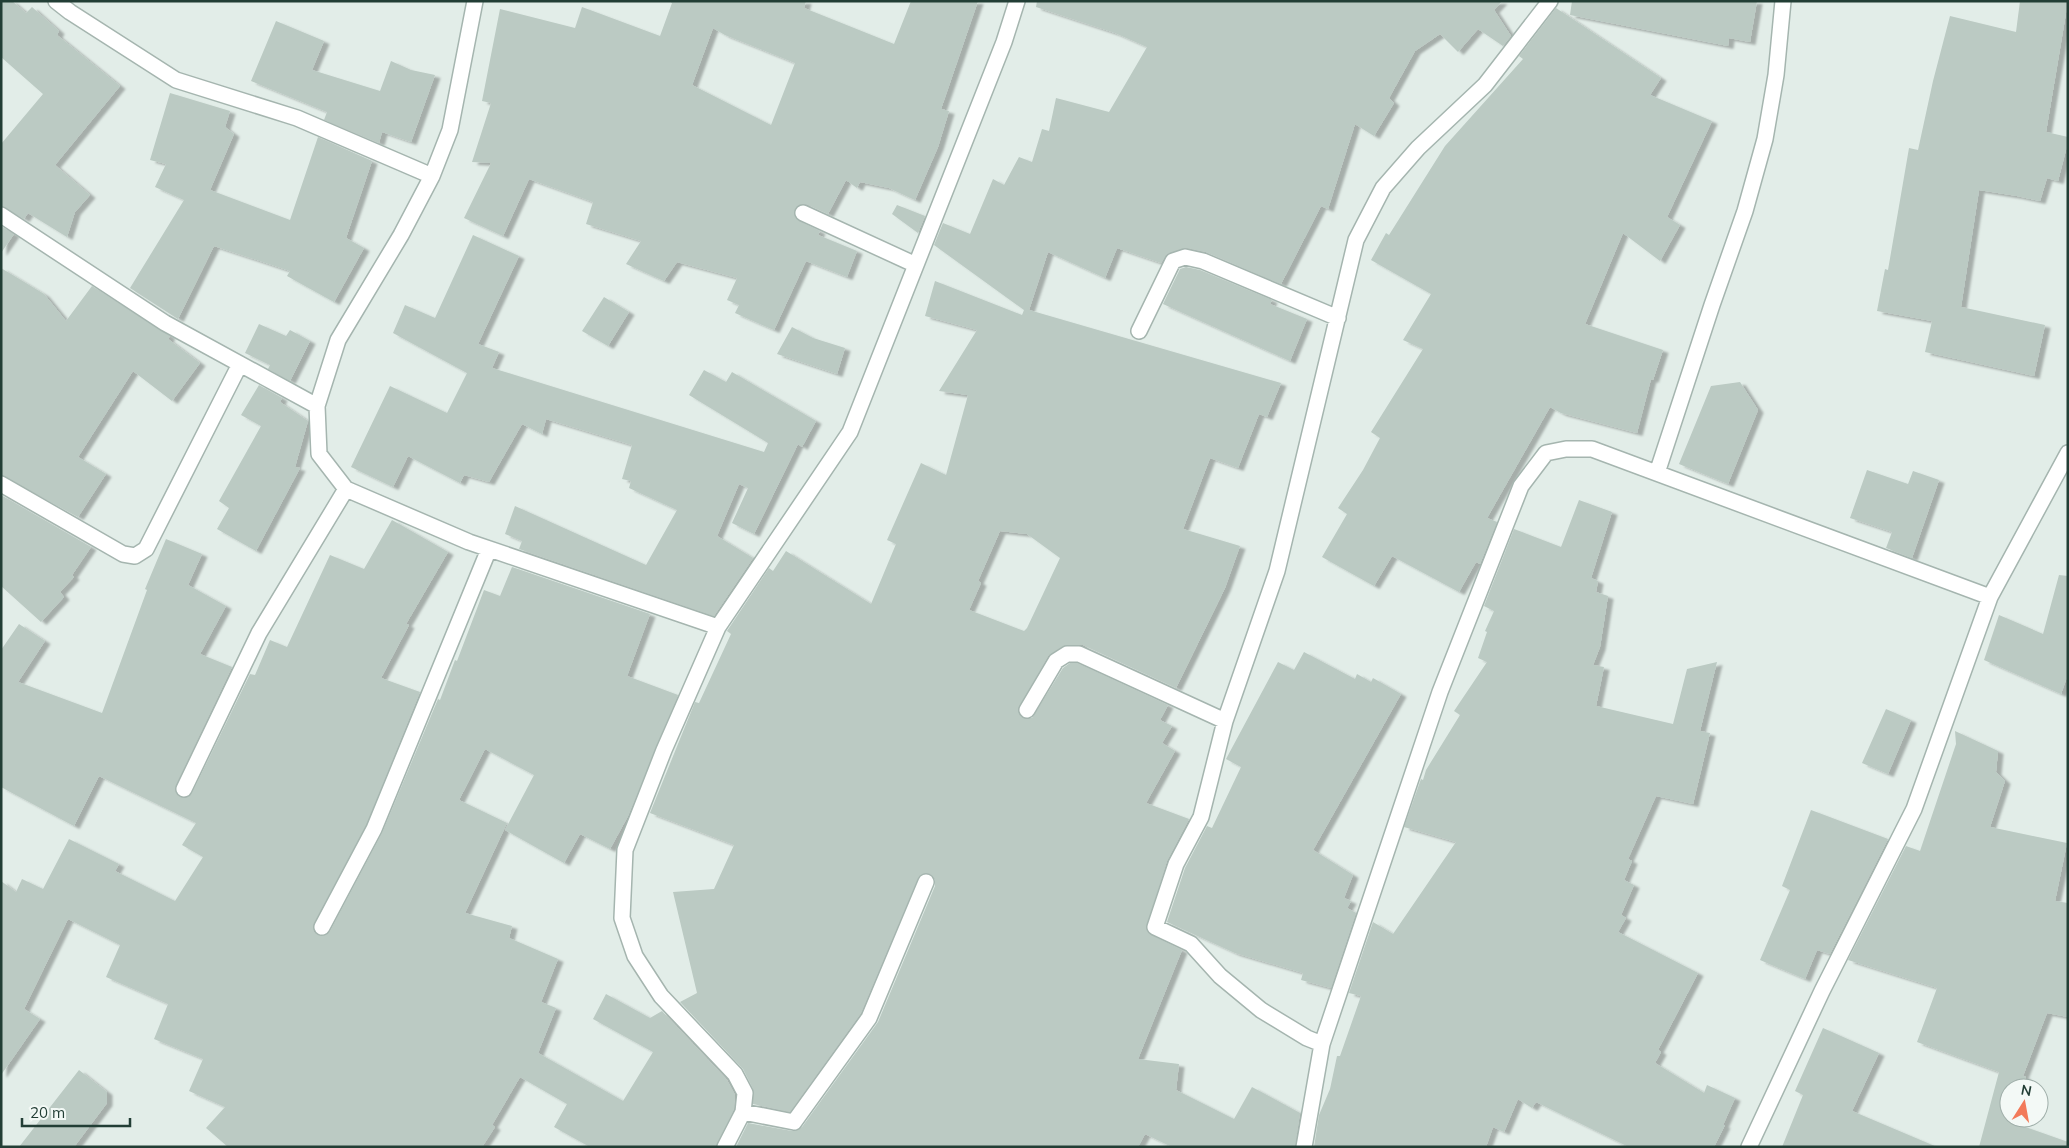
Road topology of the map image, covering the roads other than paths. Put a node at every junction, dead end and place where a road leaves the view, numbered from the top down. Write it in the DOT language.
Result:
graph roads {
  1 [pos="56,1"];
  2 [pos="475,1"];
  3 [pos="1017,1"];
  4 [pos="1550,1"];
  5 [pos="1784,1"];
  6 [pos="432,176"];
  7 [pos="803,213"];
  8 [pos="1,215"];
  9 [pos="916,265"];
  10 [pos="1338,318"];
  11 [pos="1139,331"];
  12 [pos="240,364"];
  13 [pos="317,406"];
  14 [pos="2068,453"];
  15 [pos="1657,473"];
  16 [pos="1,484"];
  17 [pos="346,489"];
  18 [pos="489,548"];
  19 [pos="1990,597"];
  20 [pos="718,626"];
  21 [pos="1027,710"];
  22 [pos="1224,721"];
  23 [pos="184,789"];
  24 [pos="926,882"];
  25 [pos="322,927"];
  26 [pos="1322,1044"];
  27 [pos="743,1112"];
  28 [pos="725,1147"];
  29 [pos="1304,1147"];
  30 [pos="1749,1147"];
  1 -- 6 [label="street"];
  2 -- 6 [label="street"];
  3 -- 9 [label="street"];
  4 -- 10 [label="street"];
  5 -- 15 [label="street"];
  6 -- 13 [label="street"];
  7 -- 9 [label="street"];
  8 -- 12 [label="street"];
  9 -- 20 [label="street"];
  10 -- 11 [label="street"];
  10 -- 22 [label="street"];
  12 -- 13 [label="street"];
  12 -- 16 [label="street"];
  13 -- 17 [label="street"];
  14 -- 19 [label="street"];
  15 -- 19 [label="street"];
  15 -- 26 [label="street"];
  17 -- 18 [label="street"];
  17 -- 23 [label="street"];
  18 -- 20 [label="street"];
  18 -- 25 [label="street"];
  19 -- 30 [label="street"];
  20 -- 27 [label="street"];
  21 -- 22 [label="street"];
  22 -- 26 [label="street"];
  24 -- 27 [label="street"];
  26 -- 29 [label="street"];
  27 -- 28 [label="street"];
}
